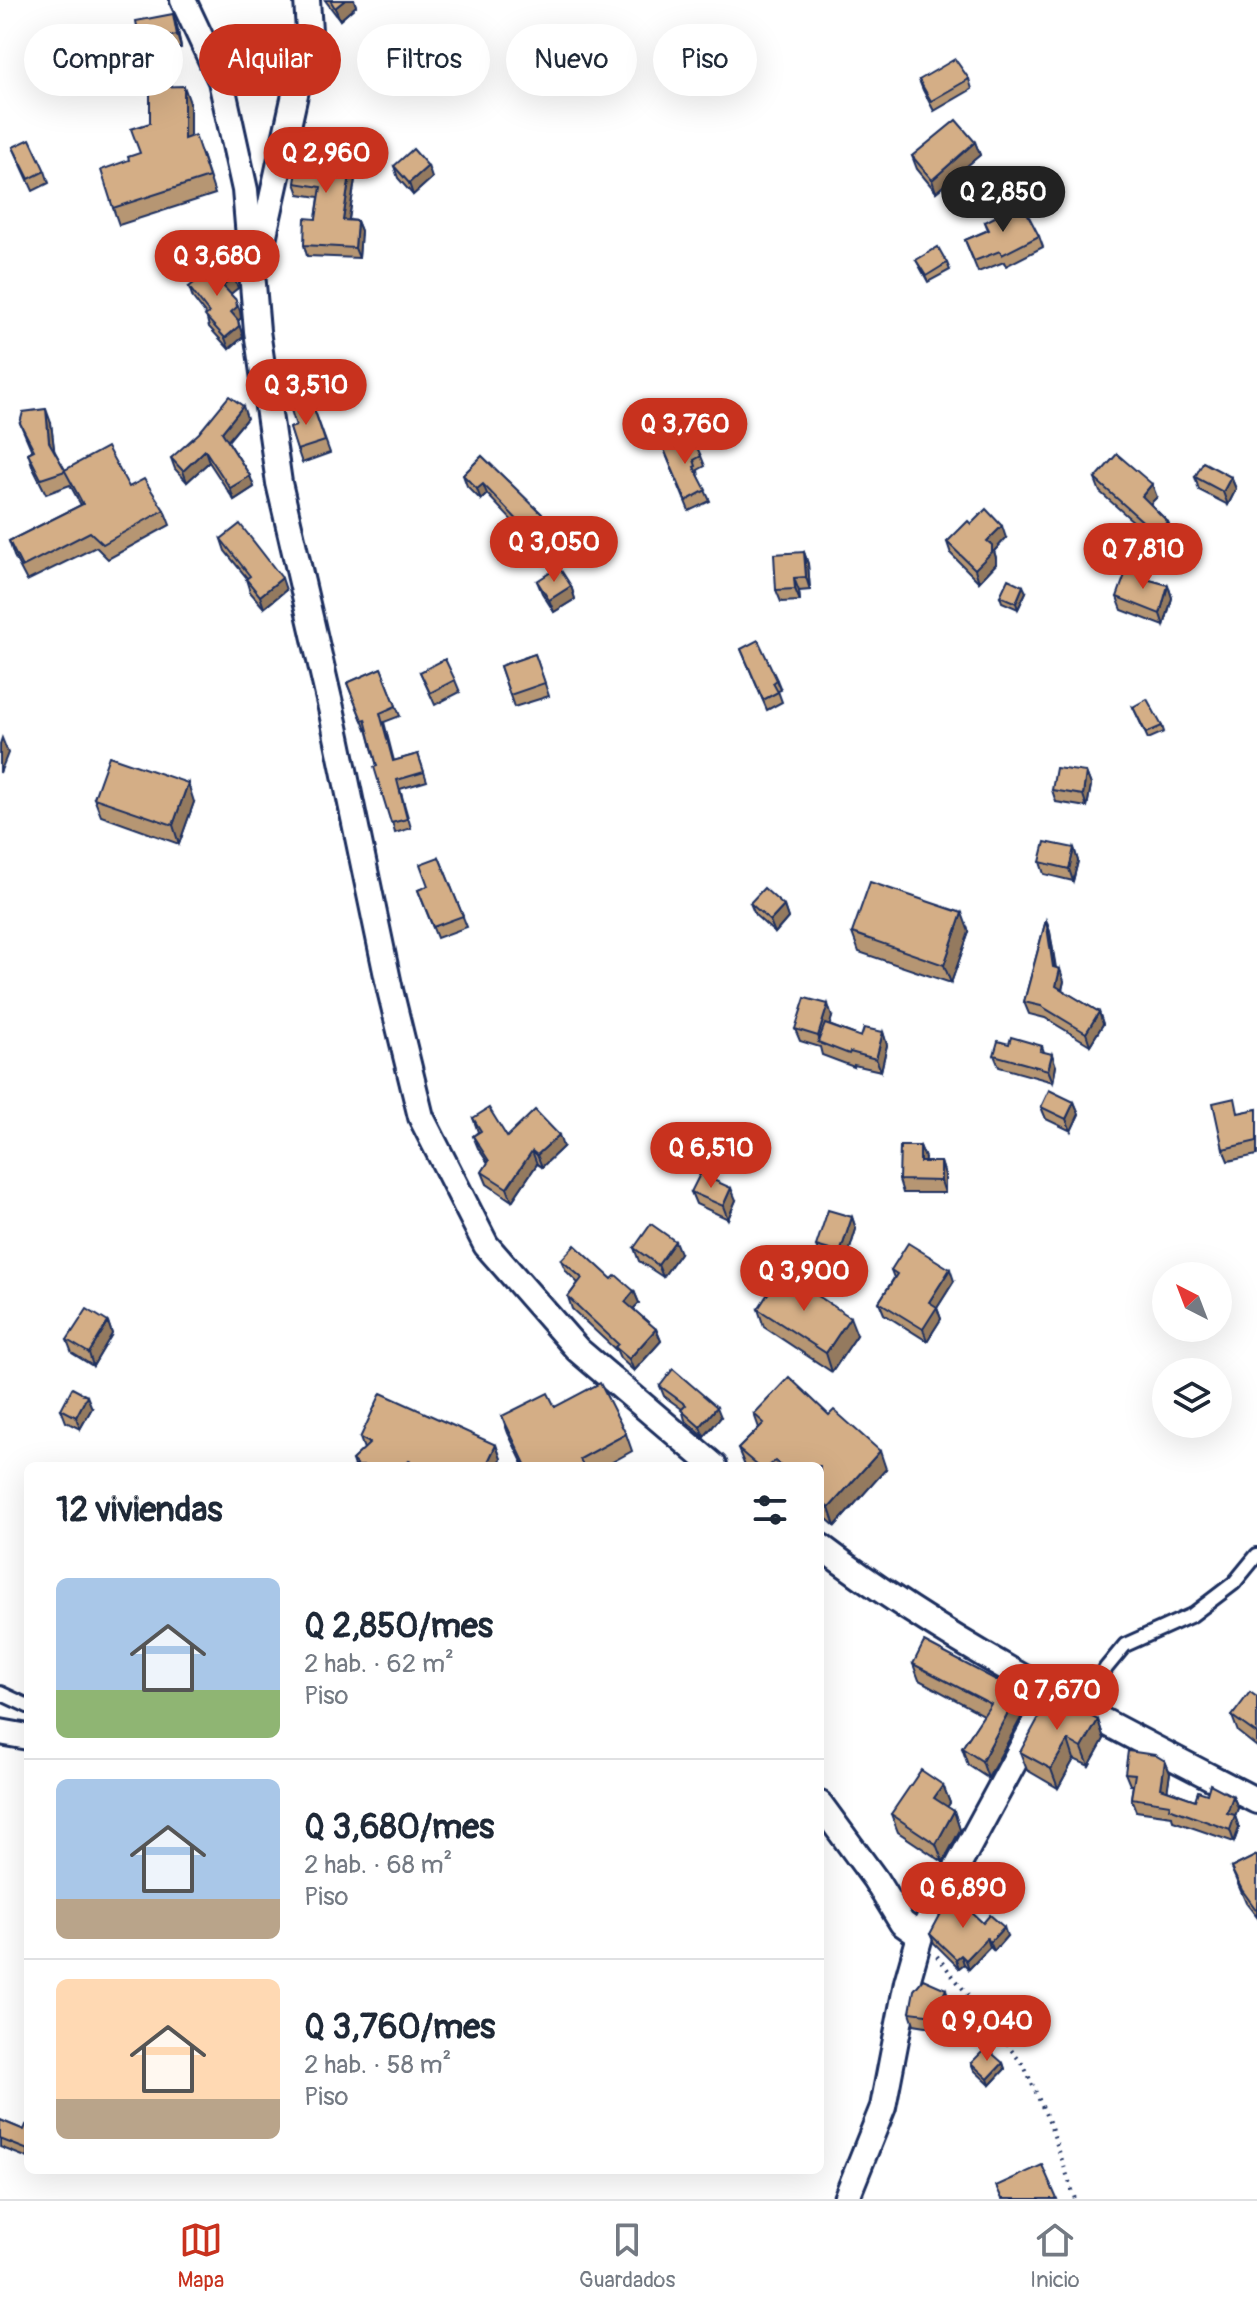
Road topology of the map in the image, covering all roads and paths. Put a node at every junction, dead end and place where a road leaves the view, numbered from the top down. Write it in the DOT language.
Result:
graph roads {
  1 [pos="183,0"];
  2 [pos="307,0"];
  3 [pos="253,284"];
  4 [pos="709,1462"];
  5 [pos="824,1549"];
  6 [pos="1257,1555"];
  7 [pos="1052,1692"];
  8 [pos="0,1693"];
  9 [pos="24,1704"];
  10 [pos="1081,1709"];
  11 [pos="0,1732"];
  12 [pos="24,1736"];
  13 [pos="1257,1801"];
  14 [pos="824,1809"];
  15 [pos="920,1936"];
  16 [pos="846,2199"];
  17 [pos="1075,2199"];
  1 -- 3 [label="street"];
  2 -- 3 [label="street"];
  3 -- 4 [label="street"];
  5 -- 7 [label="street"];
  6 -- 10 [label="lane"];
  7 -- 10 [label="street"];
  7 -- 15 [label="street"];
  8 -- 9 [label="lane"];
  10 -- 13 [label="street"];
  11 -- 12 [label="street"];
  14 -- 15 [label="street"];
  15 -- 16 [label="street"];
  15 -- 17 [label="path"];
}
